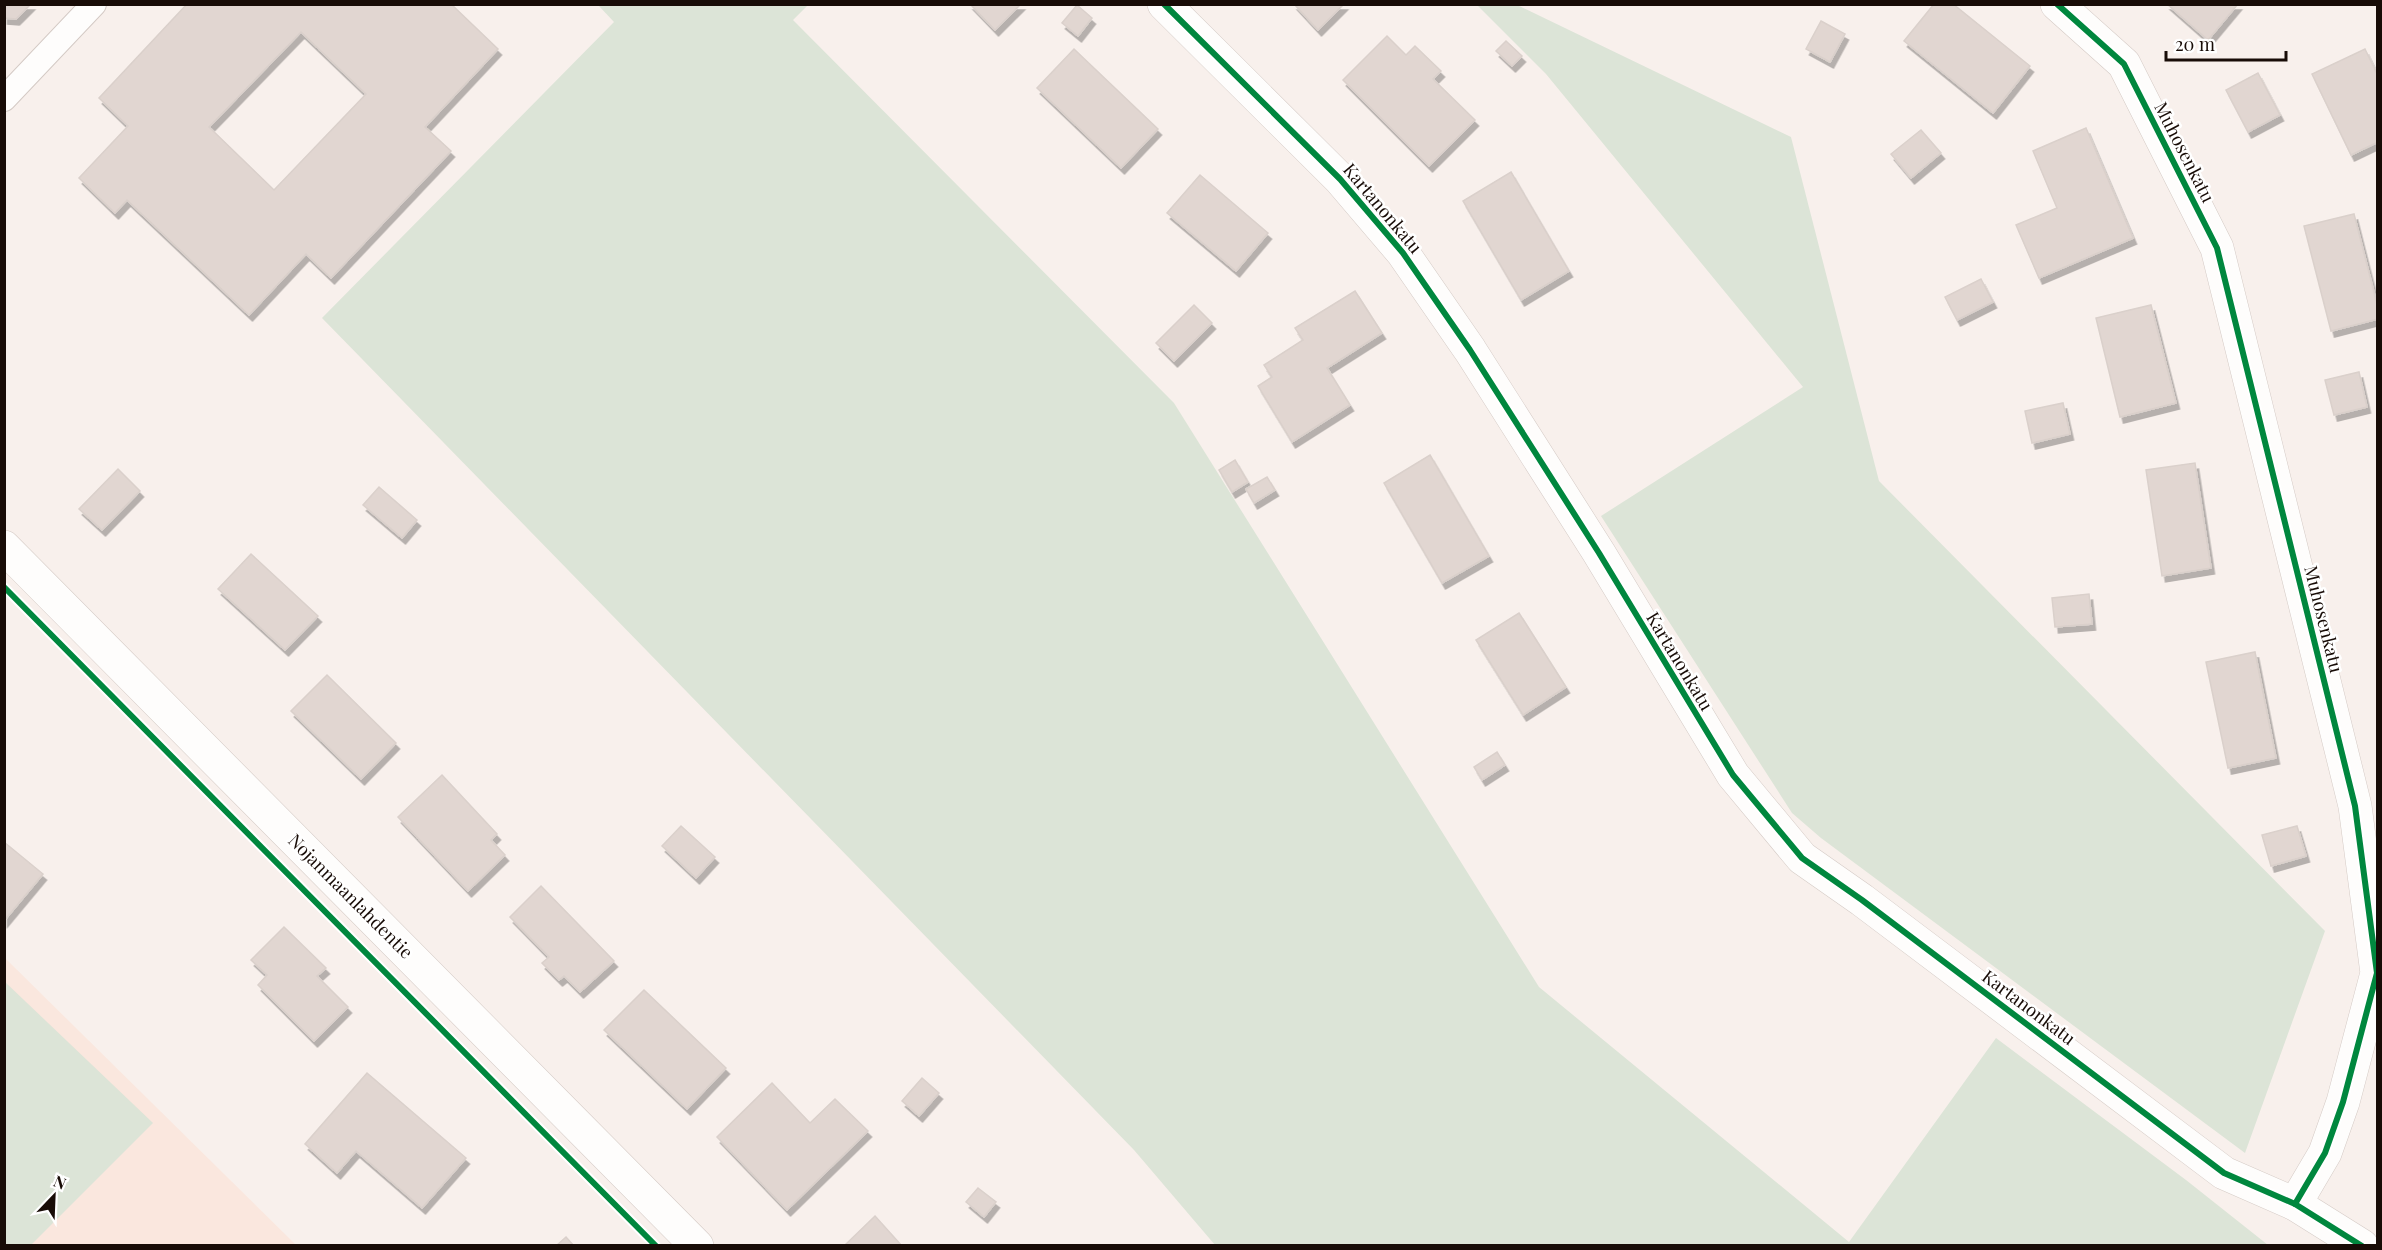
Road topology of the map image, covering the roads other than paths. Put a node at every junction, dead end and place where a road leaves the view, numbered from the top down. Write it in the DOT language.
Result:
graph roads {
  1 [pos="94,4"];
  2 [pos="1164,4"];
  3 [pos="2057,4"];
  4 [pos="4,99"];
  5 [pos="4,547"];
  6 [pos="2295,1204"];
  7 [pos="697,1245"];
  8 [pos="2361,1245"];
  1 -- 4 [label="lane"];
  2 -- 6 [label="street, Kartanonkatu"];
  3 -- 6 [label="street, Muhosenkatu"];
  5 -- 7 [label="street, Nojanmaanlahdentie"];
  6 -- 8 [label="street"];
}
